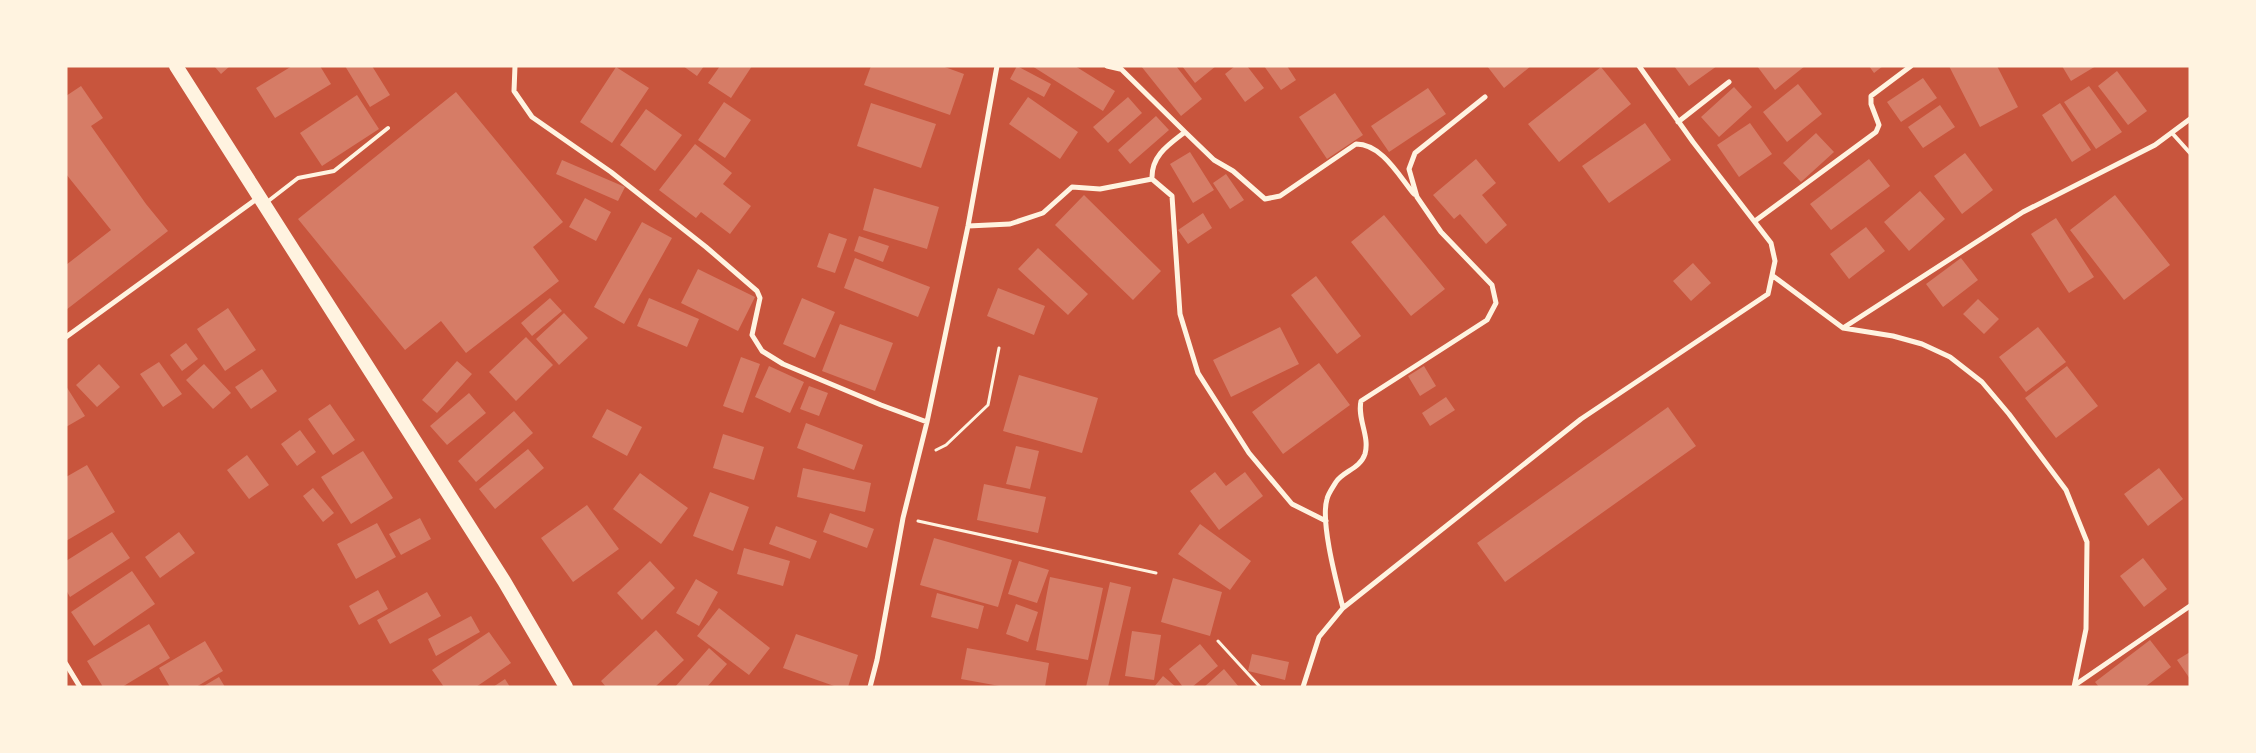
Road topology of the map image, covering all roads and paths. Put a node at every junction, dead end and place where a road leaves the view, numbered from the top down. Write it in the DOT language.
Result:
graph roads {
  1 [pos="176,66"];
  2 [pos="515,66"];
  3 [pos="997,66"];
  4 [pos="1107,66"];
  5 [pos="1639,66"];
  6 [pos="1912,66"];
  7 [pos="1119,68"];
  8 [pos="1729,82"];
  9 [pos="1484,97"];
  10 [pos="2190,119"];
  11 [pos="1678,122"];
  12 [pos="388,128"];
  13 [pos="1185,132"];
  14 [pos="2172,132"];
  15 [pos="2190,153"];
  16 [pos="1152,179"];
  17 [pos="1416,197"];
  18 [pos="261,201"];
  19 [pos="1756,222"];
  20 [pos="968,226"];
  21 [pos="1773,276"];
  22 [pos="1843,328"];
  23 [pos="66,337"];
  24 [pos="999,348"];
  25 [pos="927,422"];
  26 [pos="918,460"];
  27 [pos="902,518"];
  28 [pos="1326,521"];
  29 [pos="1156,573"];
  30 [pos="2190,606"];
  31 [pos="1343,608"];
  32 [pos="1218,641"];
  33 [pos="66,664"];
  34 [pos="2074,686"];
  35 [pos="80,687"];
  36 [pos="566,687"];
  37 [pos="870,687"];
  38 [pos="1260,687"];
  39 [pos="1303,687"];
  1 -- 18 [label="highway"];
  2 -- 25 [label="street"];
  3 -- 20 [label="street"];
  4 -- 7 [label="street"];
  5 -- 11 [label="street"];
  6 -- 19 [label="street"];
  7 -- 13 [label="street"];
  8 -- 11 [label="street"];
  9 -- 17 [label="street"];
  10 -- 14 [label="street"];
  11 -- 19 [label="street"];
  12 -- 18 [label="lane"];
  13 -- 16 [label="street"];
  13 -- 17 [label="street"];
  14 -- 15 [label="lane"];
  14 -- 22 [label="street"];
  16 -- 20 [label="street"];
  16 -- 28 [label="street"];
  17 -- 28 [label="street"];
  18 -- 23 [label="street"];
  18 -- 36 [label="highway"];
  19 -- 21 [label="street"];
  20 -- 25 [label="street"];
  21 -- 22 [label="street"];
  21 -- 31 [label="street"];
  22 -- 34 [label="street"];
  24 -- 26 [label="path"];
  25 -- 26 [label="street"];
  26 -- 27 [label="street"];
  27 -- 29 [label="path"];
  27 -- 37 [label="street"];
  28 -- 31 [label="street"];
  30 -- 34 [label="street"];
  31 -- 39 [label="street"];
  32 -- 38 [label="path"];
  33 -- 35 [label="street"];
}
